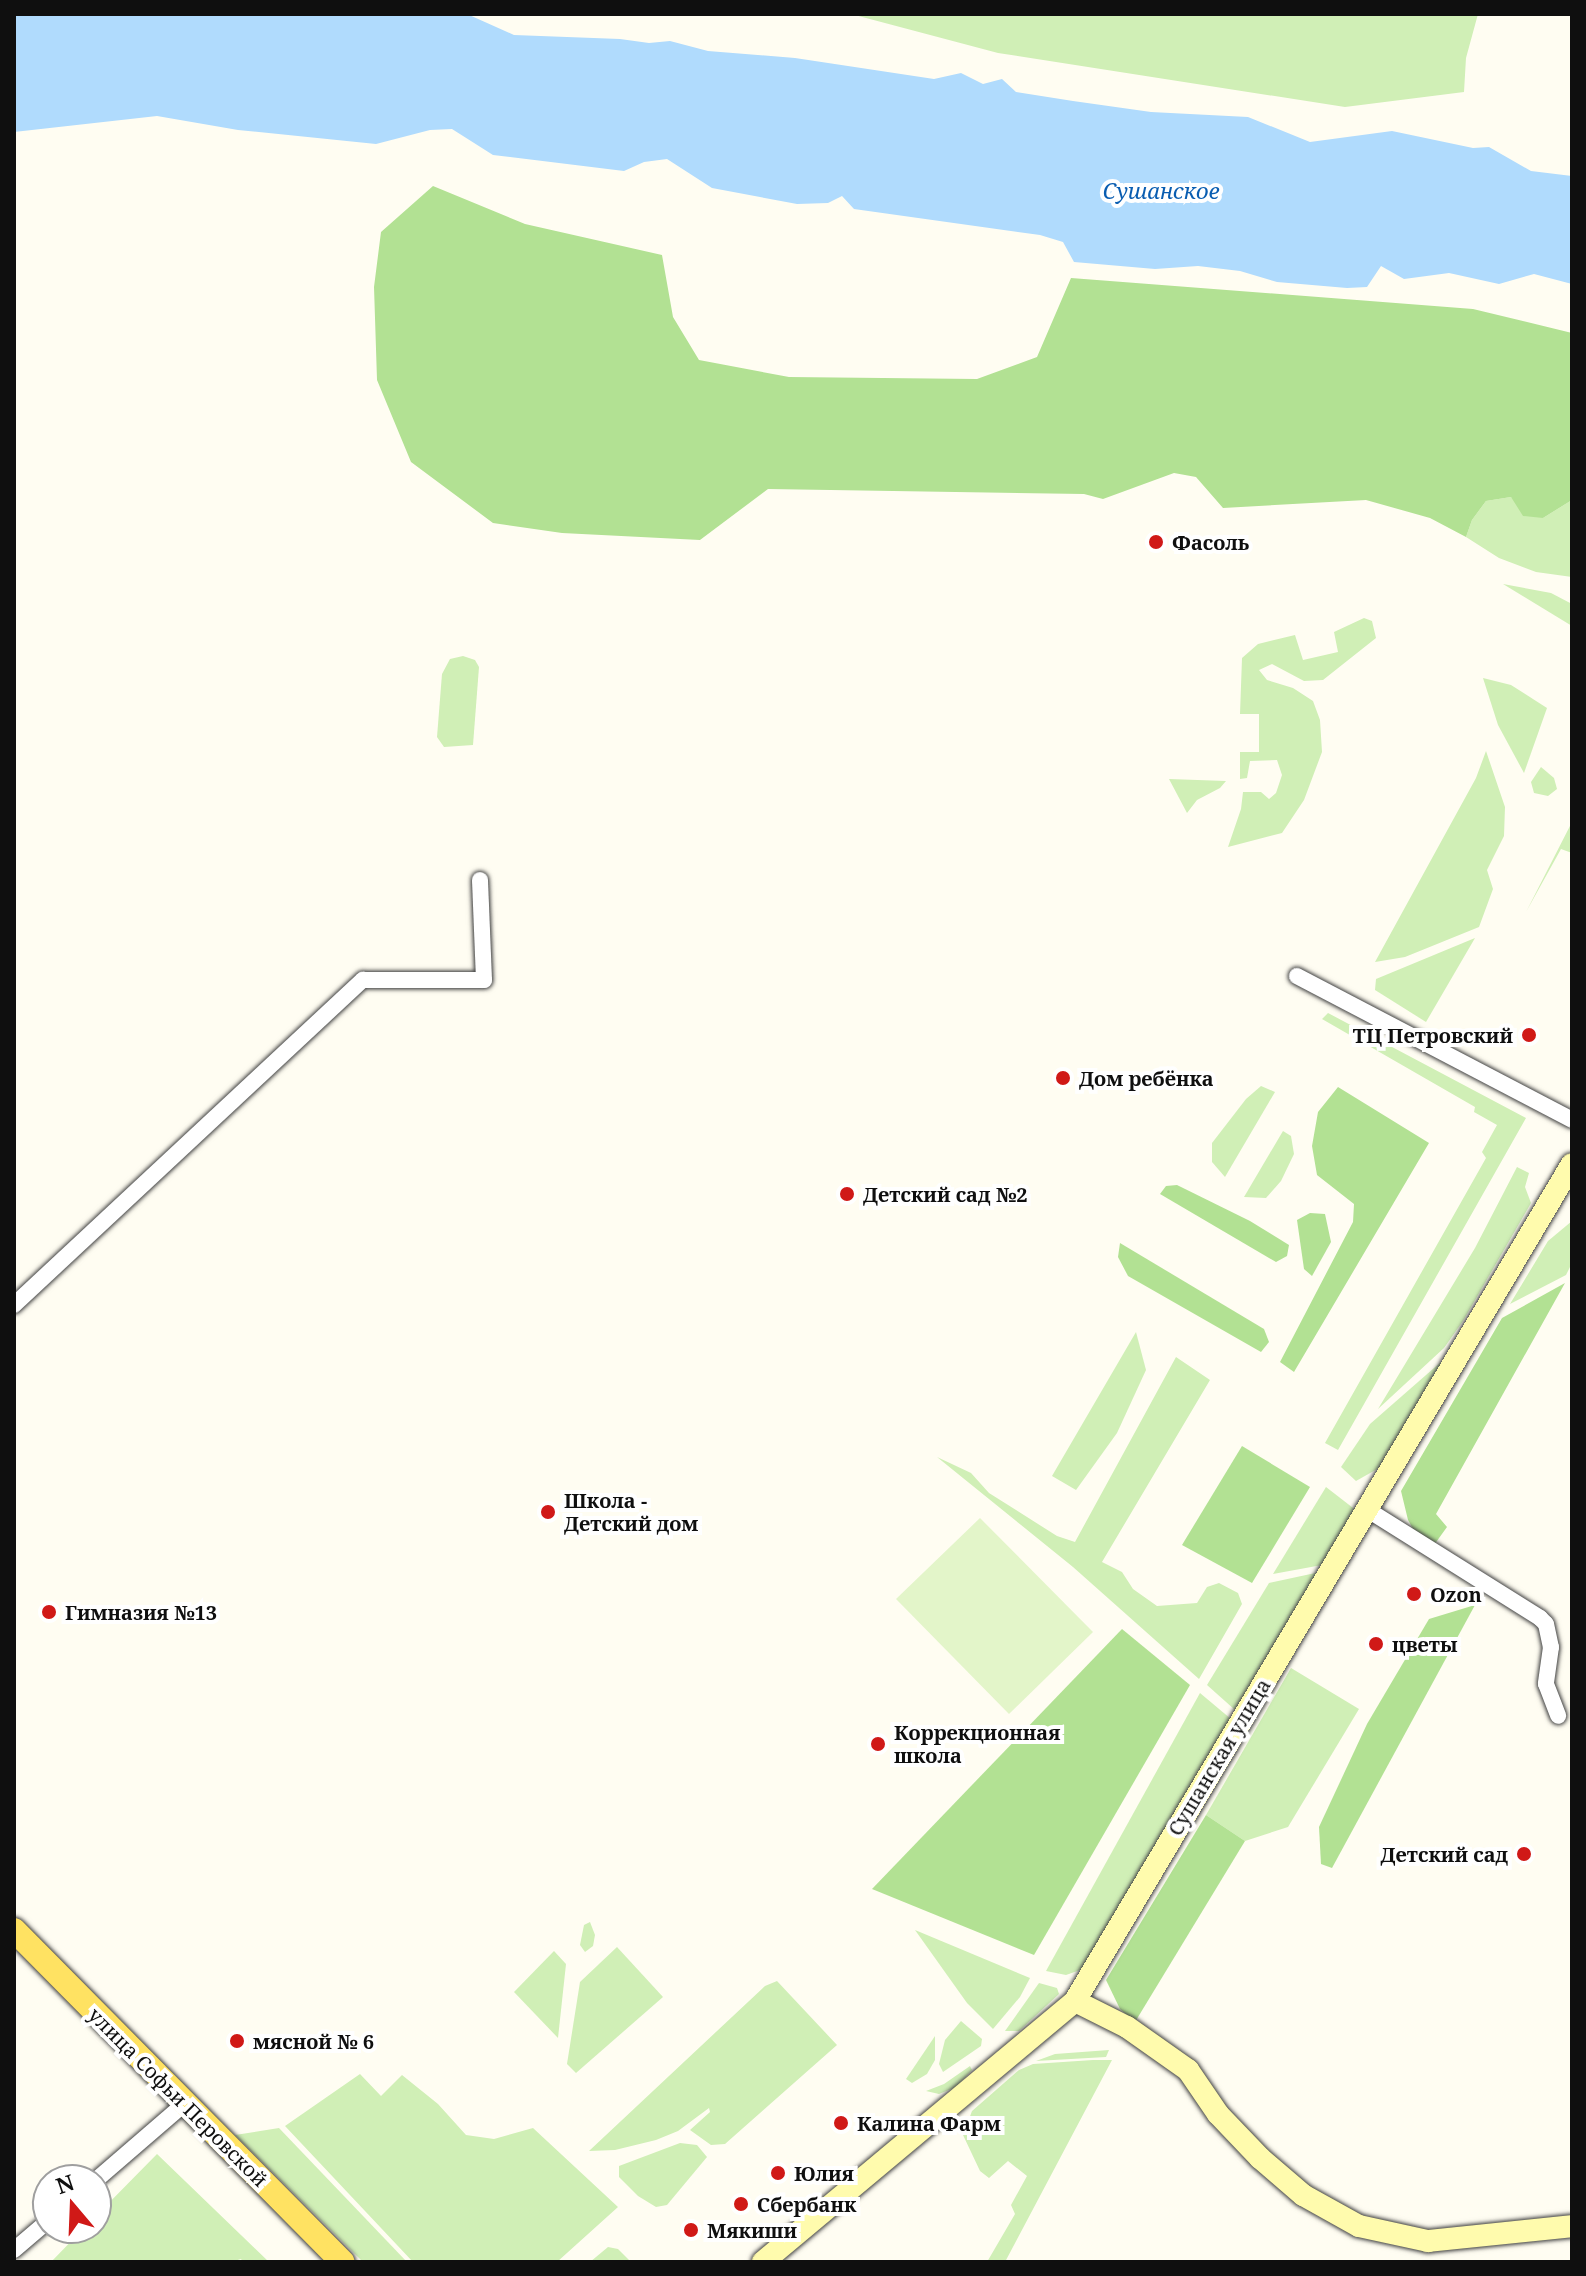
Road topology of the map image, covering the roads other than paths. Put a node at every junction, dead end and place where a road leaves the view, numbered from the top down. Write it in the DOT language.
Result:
graph roads {
  1 [pos="480,880"];
  2 [pos="1297,976"];
  3 [pos="1572,1120"];
  4 [pos="1572,1164"];
  5 [pos="14,1305"];
  6 [pos="1368,1510"];
  7 [pos="1558,1716"];
  8 [pos="14,1930"];
  9 [pos="1075,2001"];
  10 [pos="184,2104"];
  11 [pos="112,2166"];
  12 [pos="1572,2226"];
  13 [pos="32,2235"];
  14 [pos="14,2250"];
  15 [pos="343,2262"];
  16 [pos="763,2262"];
  1 -- 5 [label="street"];
  2 -- 3 [label="street"];
  4 -- 6 [label="main road, Сушанская улица"];
  6 -- 7 [label="street"];
  6 -- 9 [label="main road, Сушанская улица"];
  8 -- 10 [label="main road, улица Софьи Перовской"];
  9 -- 12 [label="main road"];
  9 -- 16 [label="main road, Сушанская улица"];
  10 -- 11 [label="street"];
  10 -- 15 [label="main road, улица Софьи Перовской"];
  13 -- 14 [label="street"];
}
